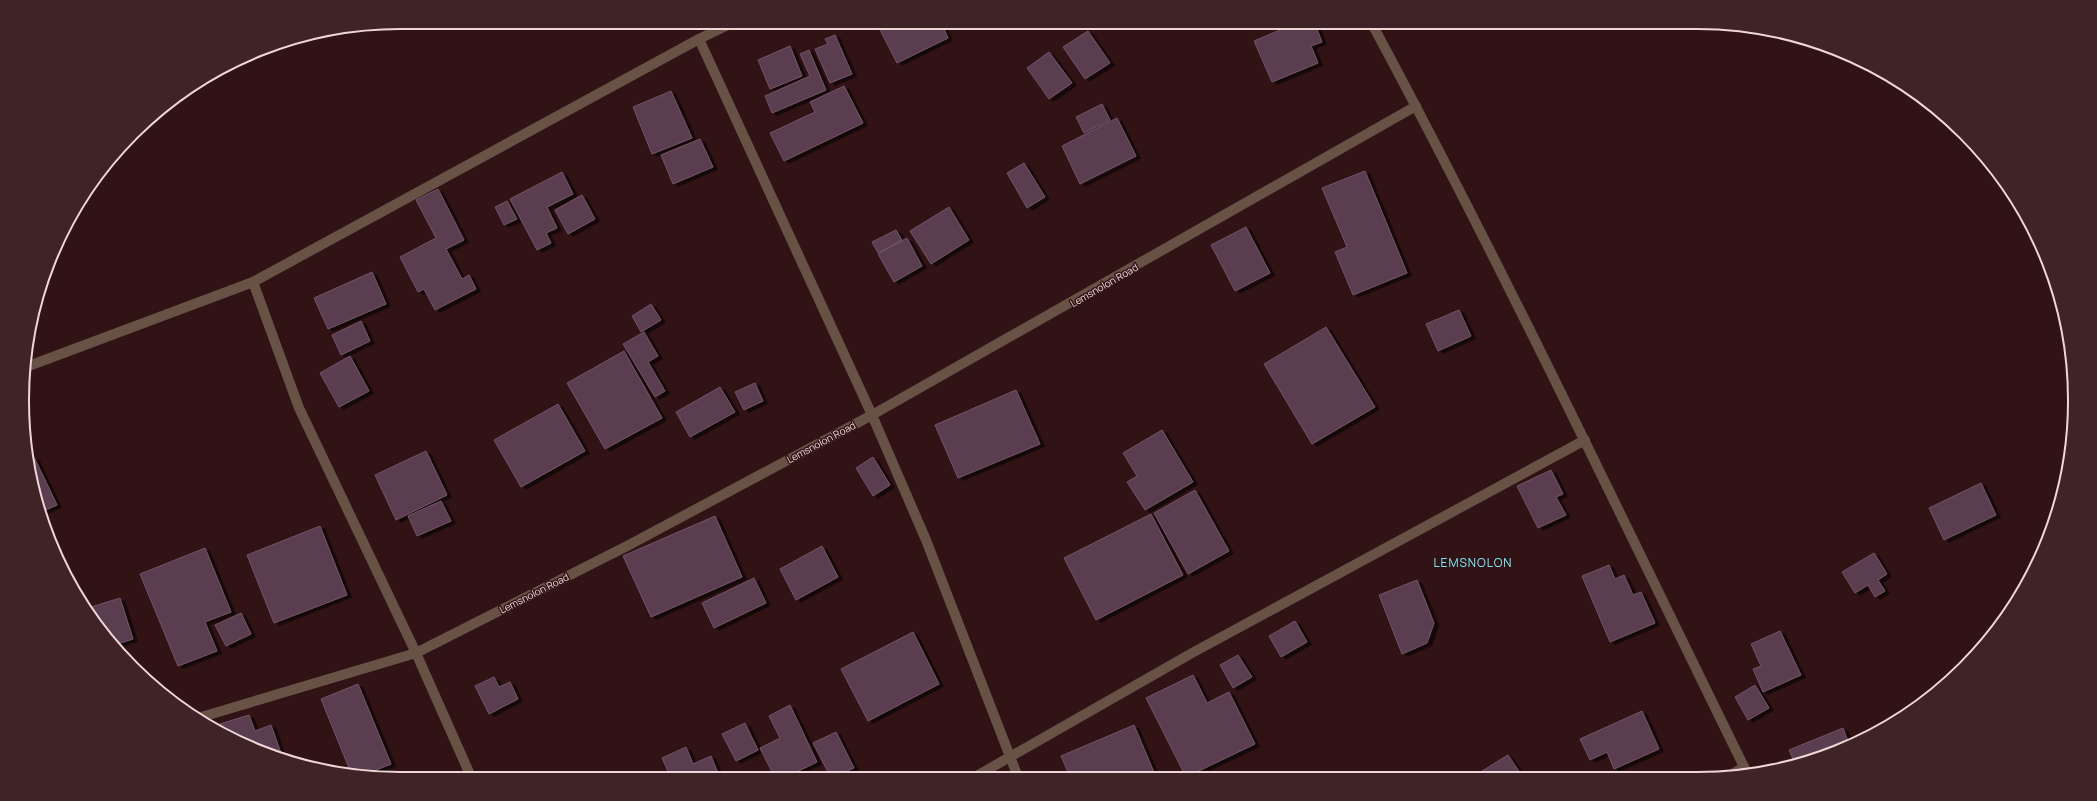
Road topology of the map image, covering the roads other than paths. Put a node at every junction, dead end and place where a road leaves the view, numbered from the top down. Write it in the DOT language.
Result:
graph roads {
  1 [pos="720,29"];
  2 [pos="1375,29"];
  3 [pos="699,39"];
  4 [pos="1416,106"];
  5 [pos="253,282"];
  6 [pos="31,365"];
  7 [pos="872,415"];
  8 [pos="1585,440"];
  9 [pos="416,653"];
  10 [pos="205,716"];
  11 [pos="1010,758"];
  12 [pos="1745,769"];
  13 [pos="469,772"];
  14 [pos="984,772"];
  15 [pos="1016,772"];
  1 -- 3 [label="street"];
  2 -- 4 [label="street"];
  3 -- 5 [label="street"];
  3 -- 7 [label="street"];
  4 -- 7 [label="street, Lemsnolon Road"];
  4 -- 8 [label="street"];
  5 -- 6 [label="street"];
  5 -- 9 [label="street"];
  7 -- 9 [label="street, Lemsnolon Road"];
  7 -- 11 [label="street"];
  8 -- 11 [label="street"];
  8 -- 12 [label="street"];
  9 -- 10 [label="street, Lemsnolon Road"];
  9 -- 13 [label="street"];
  11 -- 14 [label="street"];
  11 -- 15 [label="street"];
}
